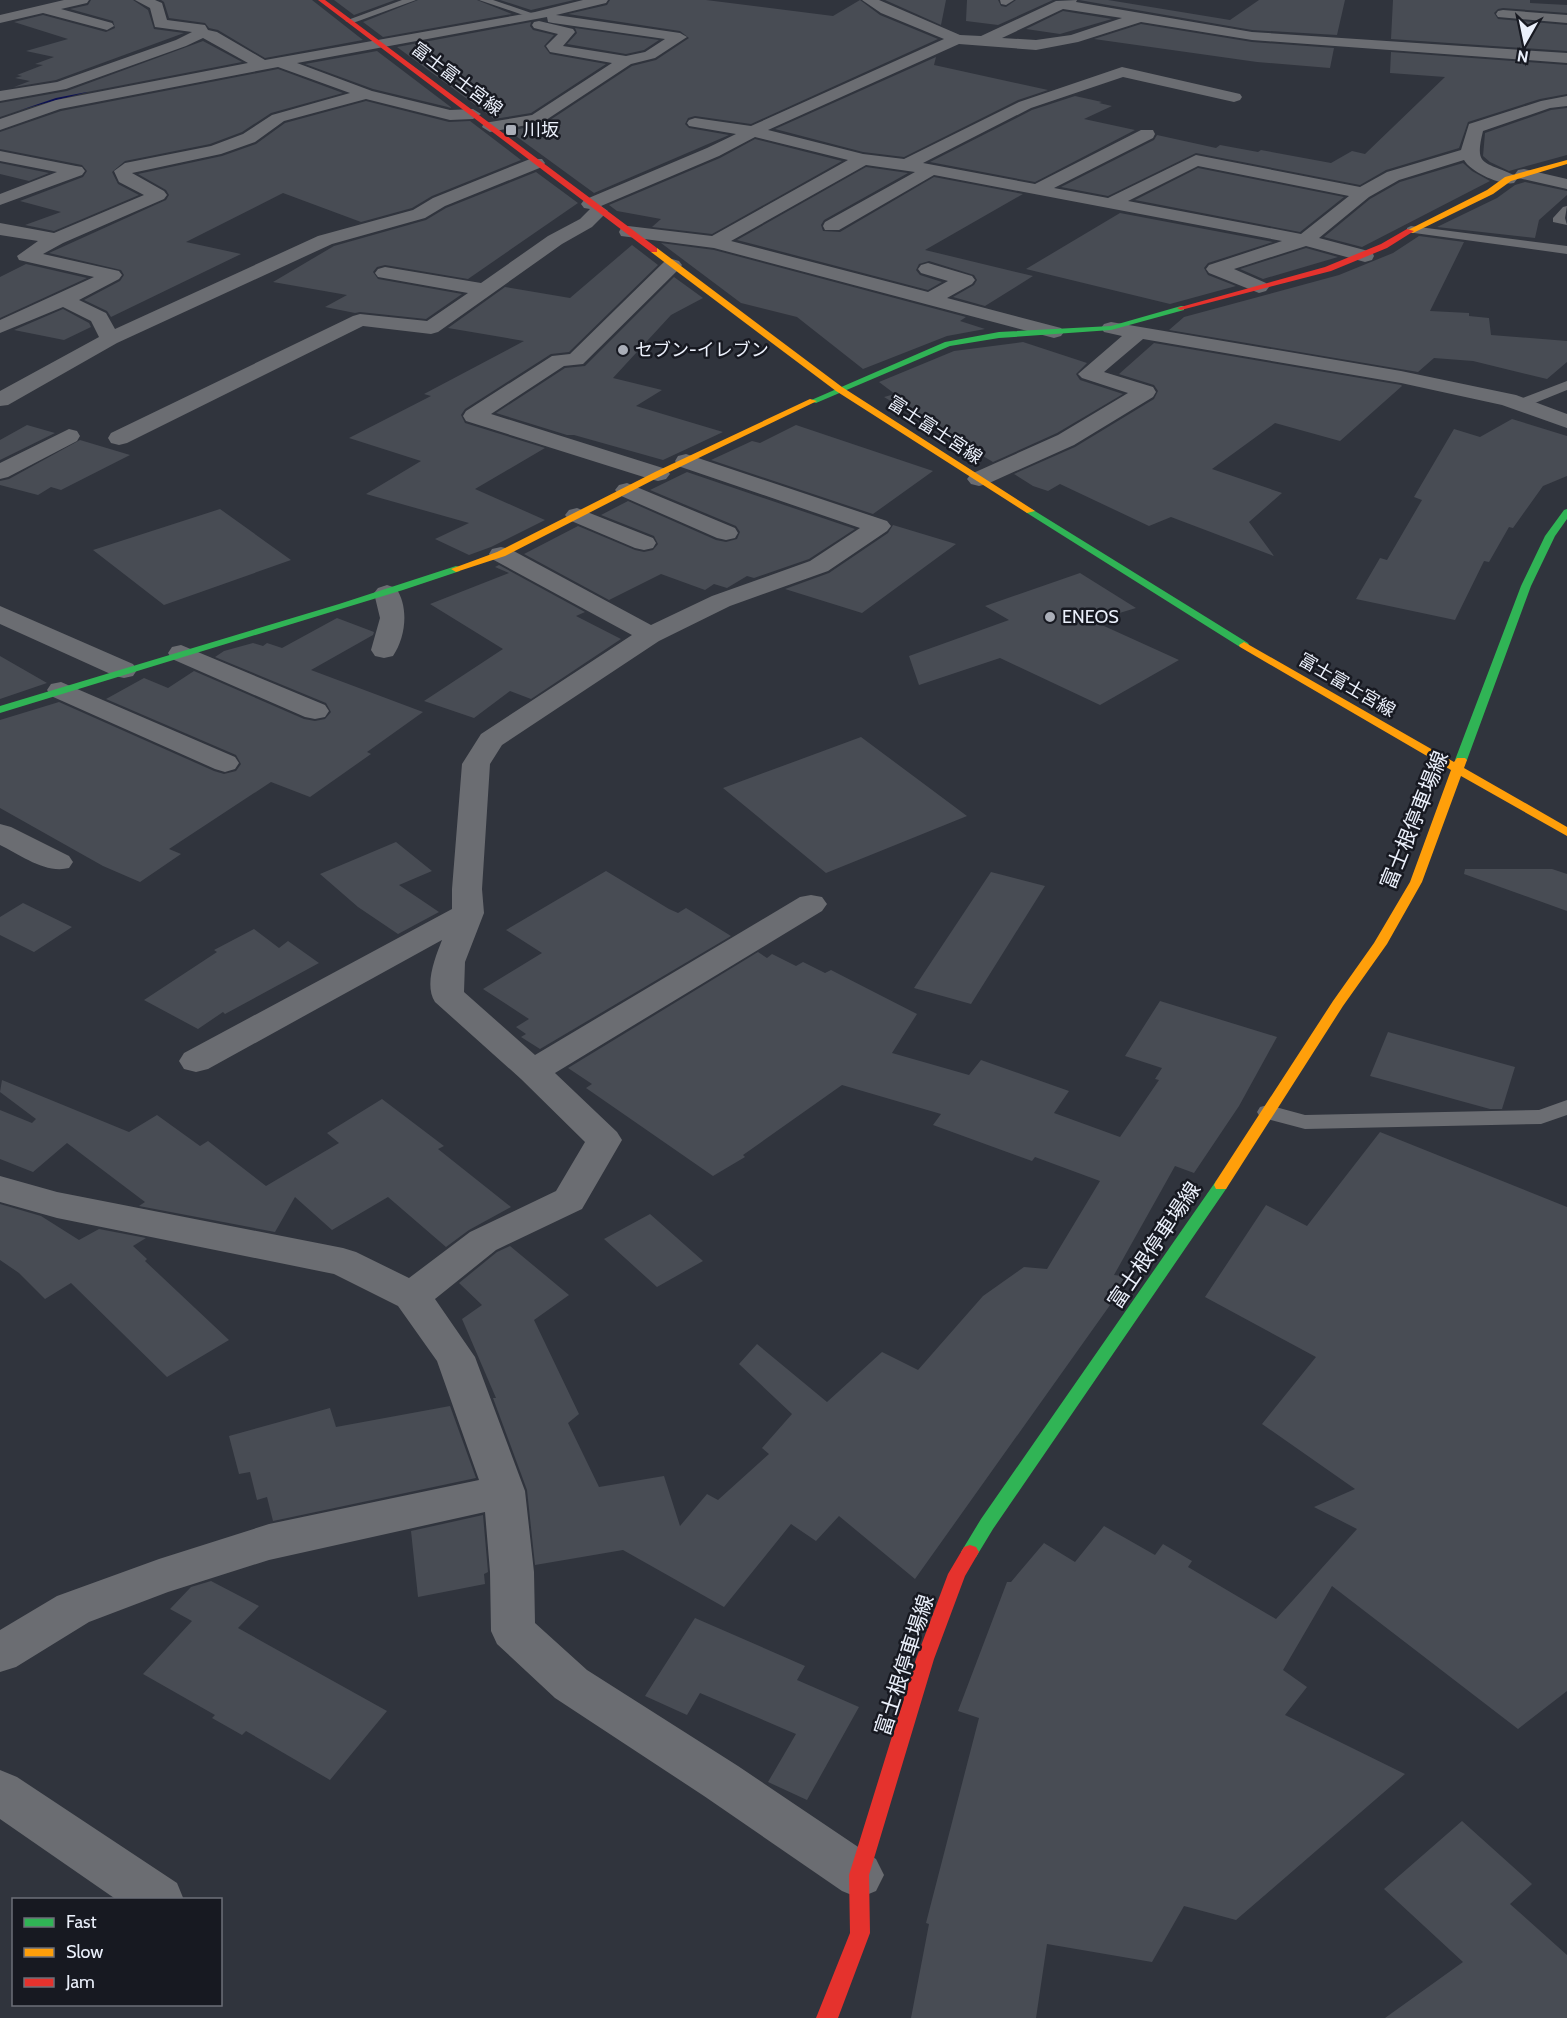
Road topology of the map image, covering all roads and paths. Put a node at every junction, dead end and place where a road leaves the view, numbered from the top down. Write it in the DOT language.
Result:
graph roads {
  1 [pos="82,0"];
  2 [pos="142,0"];
  3 [pos="321,0"];
  4 [pos="411,0"];
  5 [pos="484,0"];
  6 [pos="601,0"];
  7 [pos="869,0"];
  8 [pos="1065,2"];
  9 [pos="45,9"];
  10 [pos="1503,14"];
  11 [pos="534,16"];
  12 [pos="1142,17"];
  13 [pos="1567,19"];
  14 [pos="514,20"];
  15 [pos="0,21"];
  16 [pos="350,21"];
  17 [pos="107,26"];
  18 [pos="21,29"];
  19 [pos="200,33"];
  20 [pos="957,39"];
  21 [pos="983,41"];
  22 [pos="379,43"];
  23 [pos="99,55"];
  24 [pos="1567,58"];
  25 [pos="131,60"];
  26 [pos="626,61"];
  27 [pos="279,62"];
  28 [pos="263,65"];
  29 [pos="53,70"];
  30 [pos="86,76"];
  31 [pos="5,93"];
  32 [pos="366,94"];
  33 [pos="1234,97"];
  34 [pos="1567,102"];
  35 [pos="0,106"];
  36 [pos="38,108"];
  37 [pos="473,114"];
  38 [pos="695,123"];
  39 [pos="0,125"];
  40 [pos="490,127"];
  41 [pos="753,131"];
  42 [pos="1147,134"];
  43 [pos="1468,153"];
  44 [pos="0,156"];
  45 [pos="863,159"];
  46 [pos="1567,162"];
  47 [pos="536,163"];
  48 [pos="906,165"];
  49 [pos="931,170"];
  50 [pos="1516,177"];
  51 [pos="968,178"];
  52 [pos="1567,184"];
  53 [pos="951,188"];
  54 [pos="1036,190"];
  55 [pos="1363,193"];
  56 [pos="0,200"];
  57 [pos="1112,203"];
  58 [pos="595,208"];
  59 [pos="1567,209"];
  60 [pos="1567,222"];
  61 [pos="832,226"];
  62 [pos="0,229"];
  63 [pos="1411,230"];
  64 [pos="628,232"];
  65 [pos="56,239"];
  66 [pos="1305,240"];
  67 [pos="715,242"];
  68 [pos="1567,250"];
  69 [pos="1365,256"];
  70 [pos="672,265"];
  71 [pos="928,269"];
  72 [pos="385,273"];
  73 [pos="1259,287"];
  74 [pos="485,290"];
  75 [pos="930,299"];
  76 [pos="63,300"];
  77 [pos="0,327"];
  78 [pos="1110,328"];
  79 [pos="1054,332"];
  80 [pos="1138,333"];
  81 [pos="110,339"];
  82 [pos="1567,385"];
  83 [pos="839,389"];
  84 [pos="0,400"];
  85 [pos="1520,404"];
  86 [pos="1567,421"];
  87 [pos="69,436"];
  88 [pos="119,438"];
  89 [pos="686,461"];
  90 [pos="0,472"];
  91 [pos="658,474"];
  92 [pos="979,480"];
  93 [pos="627,490"];
  94 [pos="1567,512"];
  95 [pos="577,515"];
  96 [pos="726,533"];
  97 [pos="644,543"];
  98 [pos="501,554"];
  99 [pos="387,593"];
  100 [pos="0,614"];
  101 [pos="650,635"];
  102 [pos="384,650"];
  103 [pos="181,653"];
  104 [pos="124,670"];
  105 [pos="61,690"];
  106 [pos="0,710"];
  107 [pos="315,711"];
  108 [pos="225,763"];
  109 [pos="1457,769"];
  110 [pos="1567,832"];
  111 [pos="0,833"];
  112 [pos="57,862"];
  113 [pos="811,904"];
  114 [pos="468,913"];
  115 [pos="196,1060"];
  116 [pos="533,1071"];
  117 [pos="1567,1107"];
  118 [pos="1268,1112"];
  119 [pos="0,1189"];
  120 [pos="412,1296"];
  121 [pos="504,1491"];
  122 [pos="0,1653"];
  123 [pos="0,1792"];
  124 [pos="859,1875"];
  125 [pos="158,1898"];
  126 [pos="827,2018"];
  1 -- 9 [label="street"];
  2 -- 19 [label="street"];
  3 -- 16 [label="main road, 富士富士宮線"];
  4 -- 16 [label="lane"];
  5 -- 11 [label="lane"];
  6 -- 11 [label="street"];
  7 -- 20 [label="street"];
  8 -- 12 [label="street"];
  8 -- 21 [label="street"];
  9 -- 15 [label="street"];
  9 -- 17 [label="street"];
  10 -- 13 [label="street"];
  11 -- 14 [label="street"];
  11 -- 26 [label="street"];
  12 -- 21 [label="street"];
  12 -- 24 [label="street"];
  14 -- 22 [label="street"];
  14 -- 26 [label="street"];
  15 -- 18 [label="street"];
  16 -- 22 [label="main road, 富士富士宮線"];
  19 -- 25 [label="street"];
  19 -- 28 [label="street"];
  20 -- 21 [label="street"];
  20 -- 41 [label="street"];
  22 -- 27 [label="street"];
  22 -- 37 [label="main road, 富士富士宮線"];
  23 -- 25 [label="street"];
  25 -- 30 [label="street"];
  26 -- 40 [label="street"];
  27 -- 28 [label="street"];
  27 -- 32 [label="street"];
  28 -- 36 [label="street"];
  29 -- 30 [label="street"];
  30 -- 31 [label="street"];
  32 -- 37 [label="street"];
  32 -- 65 [label="street"];
  33 -- 48 [label="street"];
  34 -- 43 [label="street"];
  35 -- 36 [label="street"];
  36 -- 39 [label="street"];
  37 -- 40 [label="main road, 富士富士宮線"];
  38 -- 41 [label="street"];
  40 -- 47 [label="main road, 富士富士宮線"];
  41 -- 45 [label="street"];
  41 -- 58 [label="street"];
  42 -- 54 [label="street"];
  43 -- 50 [label="street"];
  43 -- 55 [label="street"];
  44 -- 56 [label="street"];
  45 -- 48 [label="street"];
  45 -- 67 [label="street"];
  46 -- 50 [label="main road"];
  47 -- 58 [label="main road, 富士富士宮線"];
  47 -- 81 [label="street"];
  48 -- 49 [label="street"];
  49 -- 51 [label="street"];
  49 -- 61 [label="street"];
  50 -- 52 [label="street"];
  50 -- 63 [label="main road"];
  51 -- 53 [label="street"];
  51 -- 54 [label="street"];
  54 -- 57 [label="street"];
  55 -- 57 [label="street"];
  55 -- 66 [label="street"];
  57 -- 66 [label="street"];
  58 -- 64 [label="main road, 富士富士宮線"];
  58 -- 74 [label="street"];
  59 -- 60 [label="lane"];
  62 -- 65 [label="street"];
  63 -- 68 [label="lane"];
  63 -- 69 [label="main road"];
  64 -- 67 [label="street"];
  64 -- 70 [label="main road, 富士富士宮線"];
  65 -- 76 [label="street"];
  66 -- 69 [label="street"];
  66 -- 73 [label="street"];
  67 -- 75 [label="street"];
  69 -- 73 [label="main road"];
  70 -- 83 [label="main road, 富士富士宮線"];
  70 -- 91 [label="street"];
  71 -- 75 [label="street"];
  72 -- 74 [label="street"];
  73 -- 78 [label="main road"];
  74 -- 88 [label="street"];
  75 -- 79 [label="street"];
  76 -- 77 [label="street"];
  76 -- 81 [label="street"];
  78 -- 79 [label="main road"];
  78 -- 80 [label="street"];
  79 -- 83 [label="main road"];
  80 -- 85 [label="street"];
  80 -- 92 [label="street"];
  81 -- 84 [label="street"];
  82 -- 85 [label="lane"];
  83 -- 89 [label="main road"];
  83 -- 92 [label="main road, 富士富士宮線"];
  85 -- 86 [label="street"];
  87 -- 90 [label="street"];
  89 -- 91 [label="main road"];
  89 -- 101 [label="street"];
  91 -- 93 [label="main road"];
  92 -- 109 [label="main road, 富士富士宮線"];
  93 -- 95 [label="main road"];
  93 -- 96 [label="street"];
  94 -- 109 [label="main road, 富士根停車場線"];
  95 -- 97 [label="street"];
  95 -- 98 [label="main road"];
  98 -- 99 [label="main road"];
  98 -- 101 [label="street"];
  99 -- 102 [label="street"];
  99 -- 103 [label="main road"];
  100 -- 104 [label="street"];
  101 -- 114 [label="street"];
  103 -- 104 [label="main road"];
  103 -- 107 [label="street"];
  104 -- 105 [label="main road"];
  105 -- 106 [label="main road"];
  105 -- 108 [label="street"];
  109 -- 110 [label="main road, 富士富士宮線"];
  109 -- 118 [label="main road, 富士根停車場線"];
  111 -- 112 [label="street"];
  113 -- 116 [label="street"];
  114 -- 115 [label="street"];
  114 -- 116 [label="street"];
  116 -- 120 [label="street"];
  117 -- 118 [label="lane"];
  118 -- 124 [label="main road, 富士根停車場線"];
  119 -- 120 [label="street"];
  120 -- 121 [label="street"];
  121 -- 122 [label="street"];
  121 -- 124 [label="street"];
  123 -- 125 [label="street"];
  124 -- 126 [label="main road, 富士根停車場線"];
}
